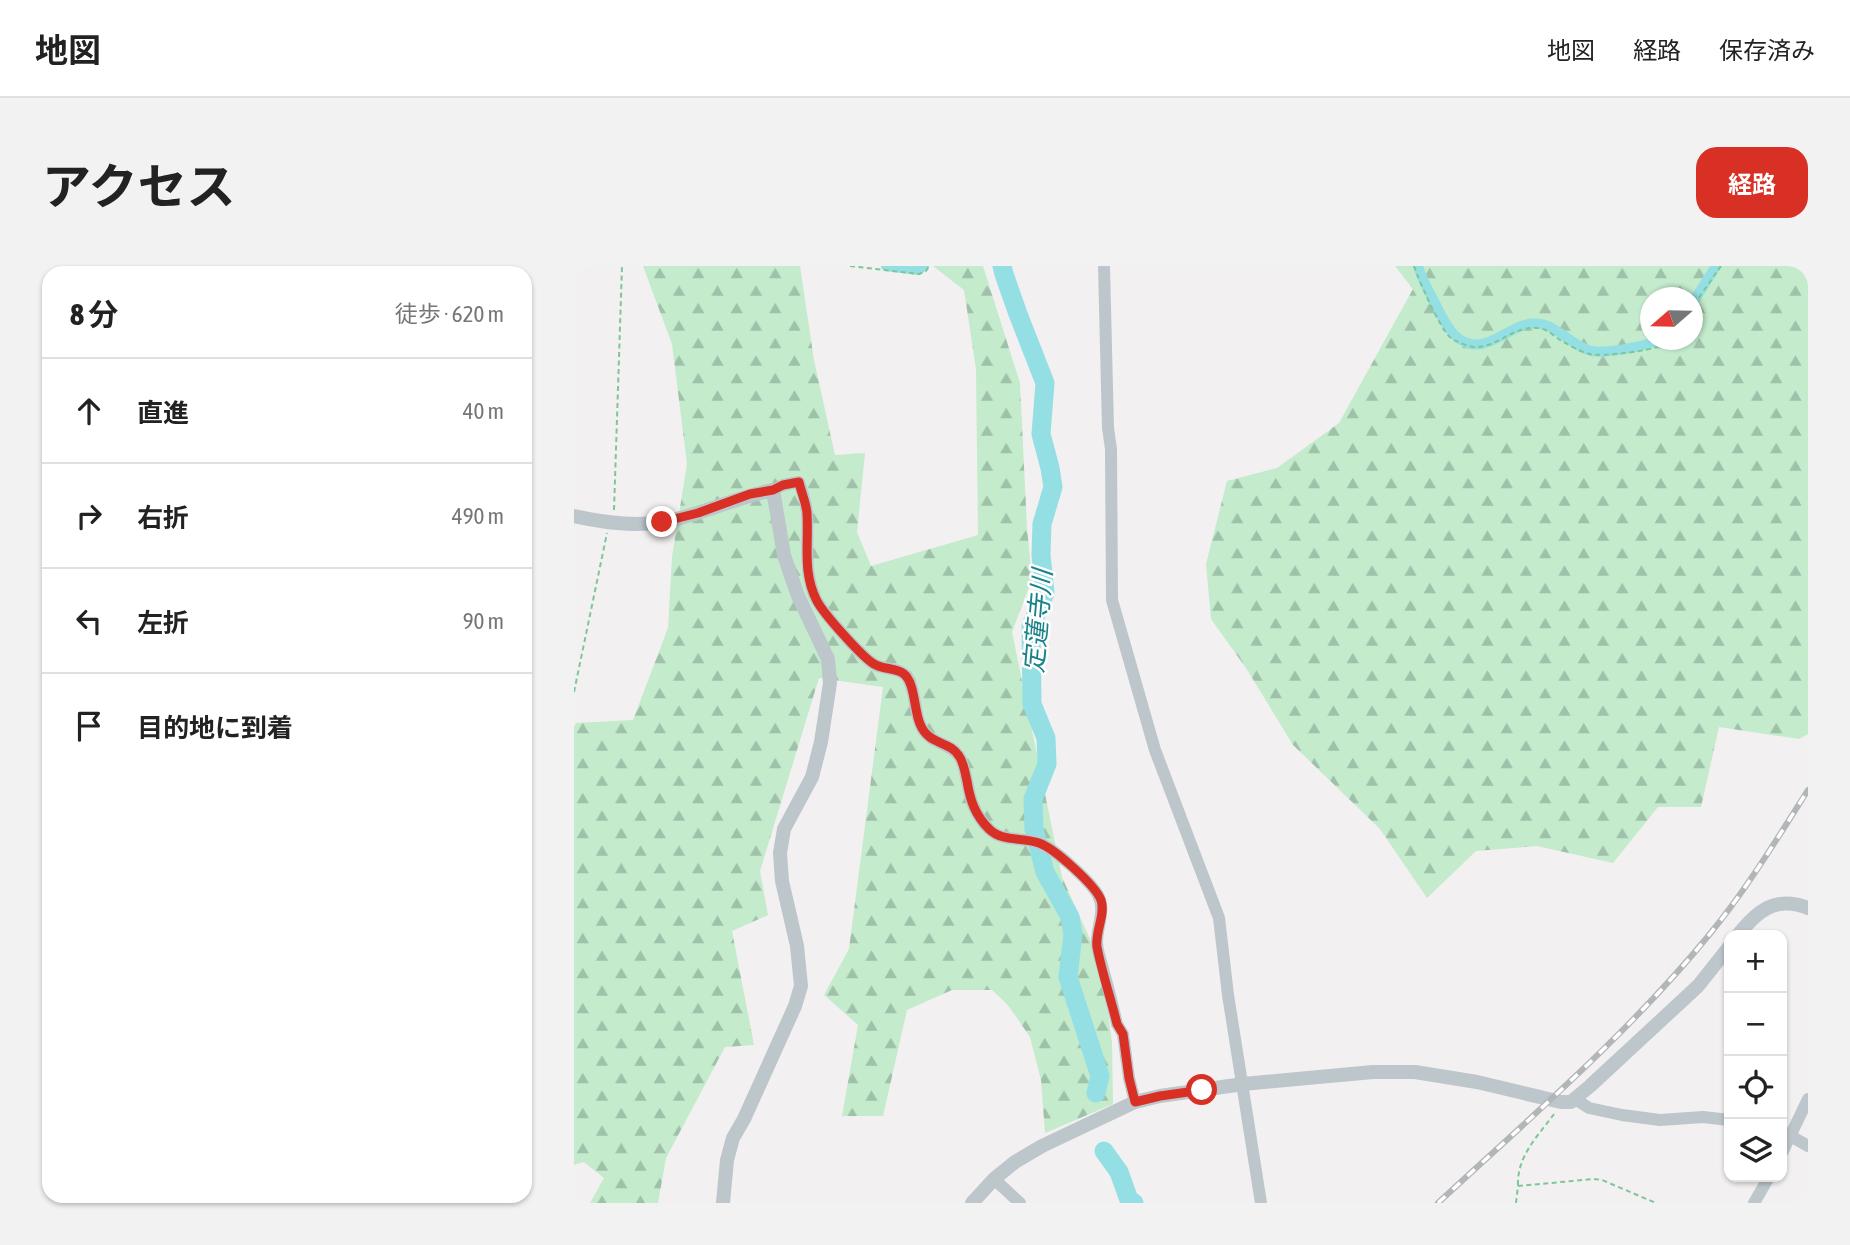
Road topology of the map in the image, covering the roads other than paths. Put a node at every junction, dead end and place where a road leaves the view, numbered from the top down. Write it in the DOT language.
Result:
graph roads {
  1 [pos="1104,266"];
  2 [pos="773,490"];
  3 [pos="574,516"];
  4 [pos="1808,908"];
  5 [pos="1742,930"];
  6 [pos="1724,953"];
  7 [pos="1243,1084"];
  8 [pos="1808,1099"];
  9 [pos="1568,1101"];
  10 [pos="1135,1102"];
  11 [pos="1724,1119"];
  12 [pos="1787,1132"];
  13 [pos="1787,1135"];
  14 [pos="1808,1146"];
  15 [pos="994,1179"];
  16 [pos="1766,1182"];
  17 [pos="723,1203"];
  18 [pos="972,1203"];
  19 [pos="1020,1203"];
  20 [pos="1261,1203"];
  21 [pos="1754,1203"];
  1 -- 7 [label="street"];
  2 -- 3 [label="street"];
  2 -- 10 [label="street"];
  2 -- 17 [label="street"];
  4 -- 5 [label="street"];
  6 -- 9 [label="street"];
  7 -- 9 [label="street"];
  7 -- 10 [label="street"];
  7 -- 20 [label="street"];
  8 -- 12 [label="street"];
  9 -- 11 [label="street"];
  10 -- 15 [label="street"];
  13 -- 14 [label="street"];
  15 -- 18 [label="street"];
  15 -- 19 [label="street"];
  16 -- 21 [label="street"];
}
